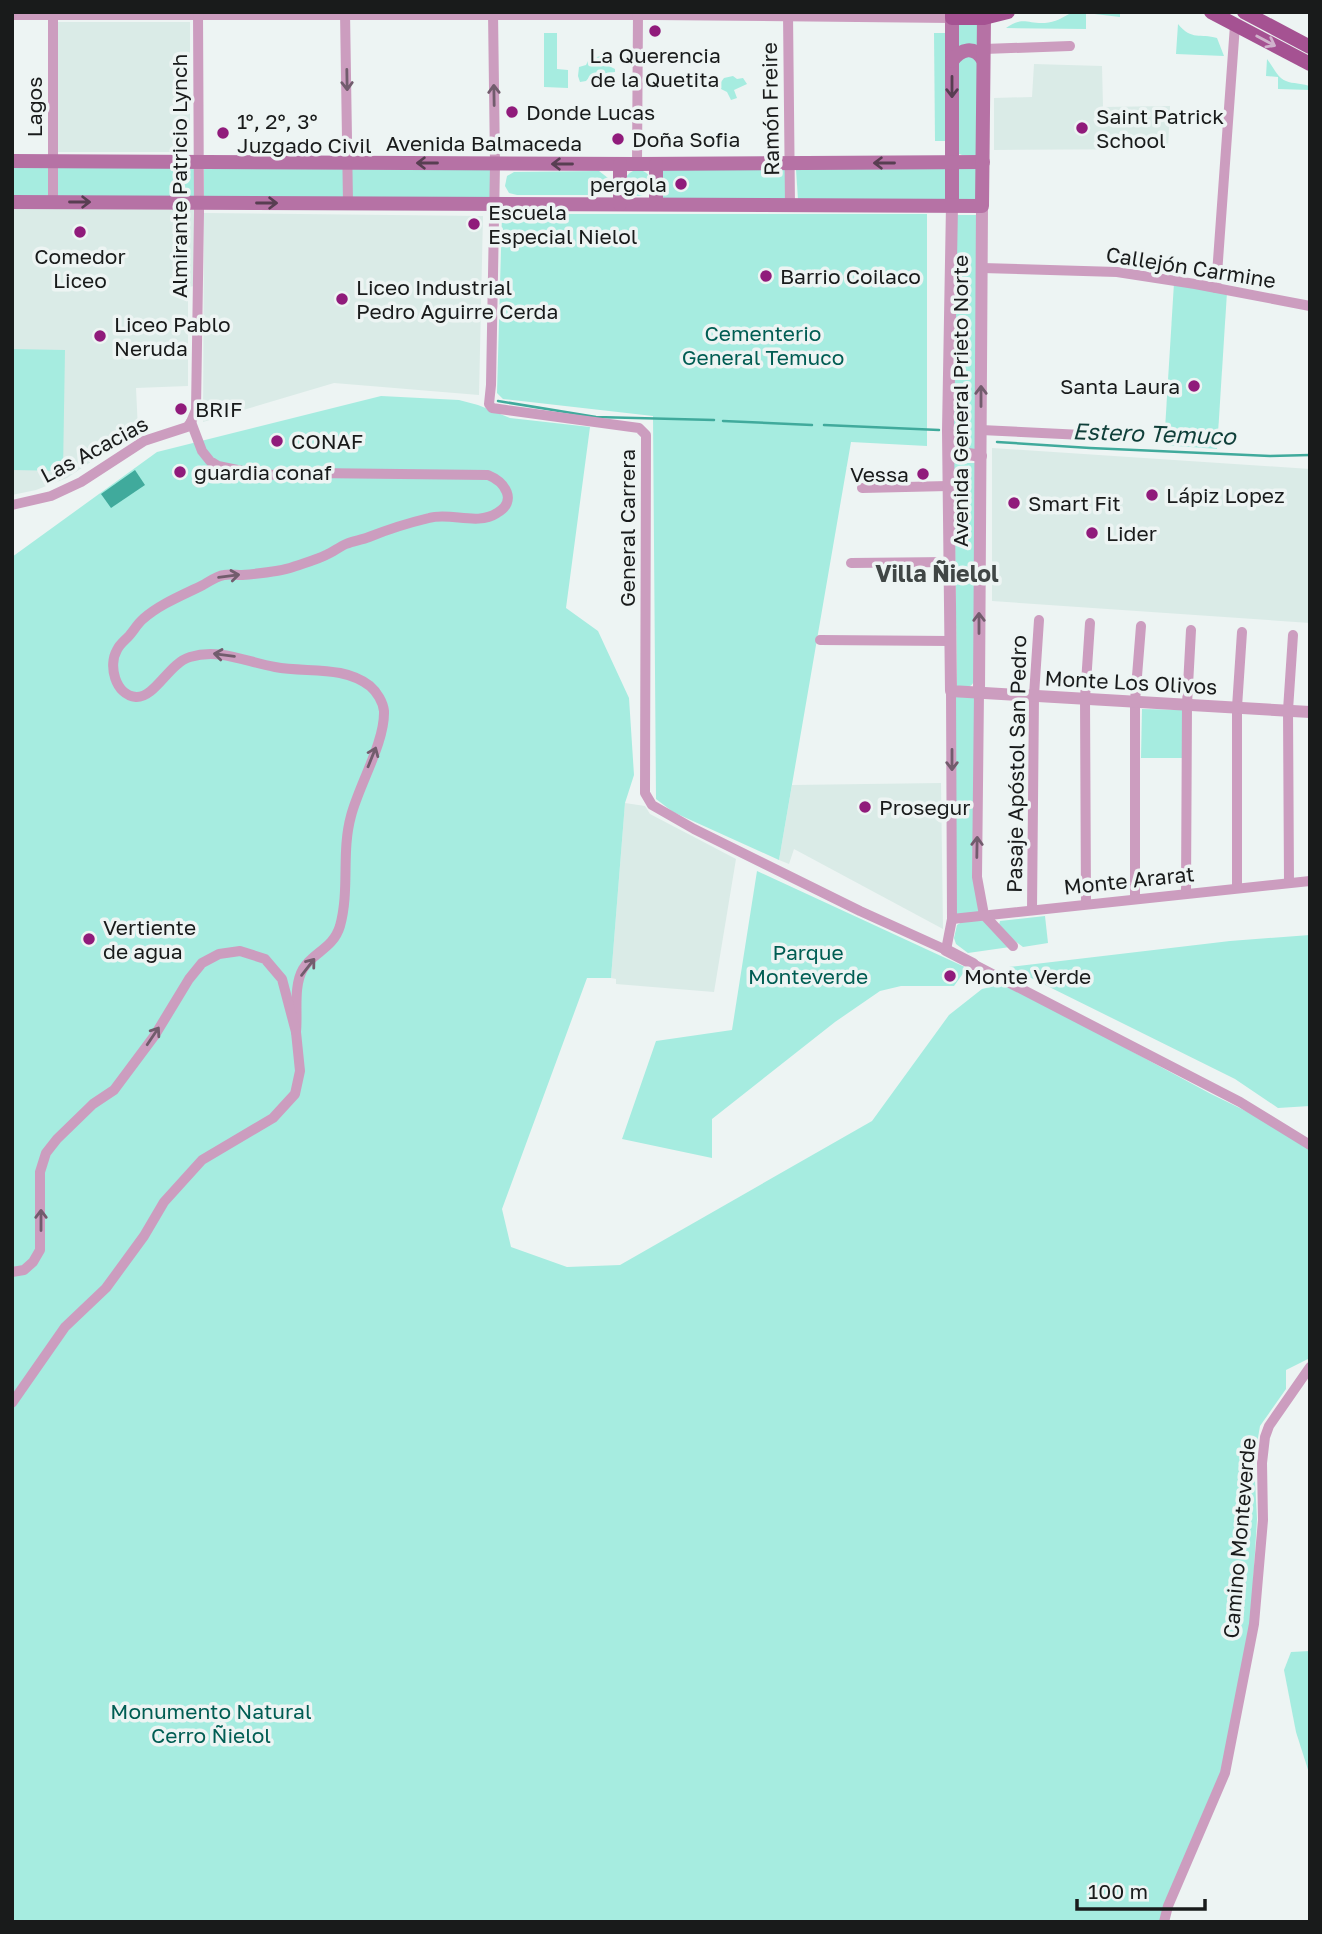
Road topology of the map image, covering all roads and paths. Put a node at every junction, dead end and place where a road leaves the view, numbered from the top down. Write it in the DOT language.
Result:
graph roads {
  1 [pos="1008,12"];
  2 [pos="1211,12"];
  3 [pos="1244,12"];
  4 [pos="638,13"];
  5 [pos="53,14"];
  6 [pos="198,14"];
  7 [pos="345,14"];
  8 [pos="494,14"];
  9 [pos="788,14"];
  10 [pos="12,15"];
  11 [pos="952,15"];
  12 [pos="984,15"];
  13 [pos="1262,17"];
  14 [pos="1235,25"];
  15 [pos="1070,46"];
  16 [pos="1310,47"];
  17 [pos="984,54"];
  18 [pos="1305,59"];
  19 [pos="952,61"];
  20 [pos="12,161"];
  21 [pos="53,161"];
  22 [pos="199,162"];
  23 [pos="952,162"];
  24 [pos="983,162"];
  25 [pos="348,163"];
  26 [pos="495,164"];
  27 [pos="620,164"];
  28 [pos="637,164"];
  29 [pos="656,164"];
  30 [pos="790,164"];
  31 [pos="12,202"];
  32 [pos="53,202"];
  33 [pos="199,203"];
  34 [pos="348,203"];
  35 [pos="494,203"];
  36 [pos="620,204"];
  37 [pos="656,204"];
  38 [pos="790,205"];
  39 [pos="952,205"];
  40 [pos="982,205"];
  41 [pos="982,268"];
  42 [pos="1216,288"];
  43 [pos="1310,306"];
  44 [pos="191,422"];
  45 [pos="981,430"];
  46 [pos="948,431"];
  47 [pos="1124,437"];
  48 [pos="981,456"];
  49 [pos="948,486"];
  50 [pos="862,488"];
  51 [pos="12,505"];
  52 [pos="949,562"];
  53 [pos="851,563"];
  54 [pos="1039,620"];
  55 [pos="1090,623"];
  56 [pos="1141,626"];
  57 [pos="1191,630"];
  58 [pos="1242,632"];
  59 [pos="1293,635"];
  60 [pos="820,640"];
  61 [pos="950,641"];
  62 [pos="951,691"];
  63 [pos="979,692"];
  64 [pos="1034,695"];
  65 [pos="1085,698"];
  66 [pos="1135,701"];
  67 [pos="1187,704"];
  68 [pos="1237,707"];
  69 [pos="1287,710"];
  70 [pos="1310,712"];
  71 [pos="1310,881"];
  72 [pos="1289,883"];
  73 [pos="1237,888"];
  74 [pos="1186,893"];
  75 [pos="1135,899"];
  76 [pos="1086,904"];
  77 [pos="1032,910"];
  78 [pos="984,915"];
  79 [pos="952,919"];
  80 [pos="1013,946"];
  81 [pos="946,950"];
  82 [pos="973,964"];
  83 [pos="296,1032"];
  84 [pos="1310,1145"];
  85 [pos="12,1272"];
  86 [pos="1310,1367"];
  87 [pos="12,1403"];
  88 [pos="1164,1922"];
  1 -- 12 [label="main road"];
  2 -- 14 [label="main road"];
  3 -- 13 [label="main road"];
  4 -- 8 [label="street"];
  4 -- 9 [label="street"];
  4 -- 28 [label="street"];
  5 -- 6 [label="street"];
  5 -- 10 [label="street"];
  5 -- 21 [label="street, Lagos"];
  6 -- 7 [label="street"];
  6 -- 22 [label="street, Almirante Patricio Lynch"];
  7 -- 8 [label="street"];
  7 -- 25 [label="street, one-way"];
  26 -- 8 [label="street, General Carrera, one-way"];
  9 -- 11 [label="street"];
  9 -- 30 [label="street, Ramón Freire"];
  11 -- 12 [label="main road"];
  11 -- 19 [label="main road, Avenida General Prieto Norte"];
  12 -- 17 [label="main road, Avenida General Prieto Norte"];
  13 -- 16 [label="main road"];
  14 -- 18 [label="main road, one-way"];
  14 -- 42 [label="street"];
  15 -- 17 [label="street"];
  17 -- 19 [label="main road"];
  17 -- 24 [label="main road, Avenida General Prieto Norte"];
  19 -- 23 [label="main road, Avenida General Prieto Norte, one-way"];
  20 -- 21 [label="main road, Avenida Balmaceda"];
  21 -- 22 [label="main road, Avenida Balmaceda"];
  21 -- 32 [label="street, Lagos"];
  22 -- 25 [label="main road, Avenida Balmaceda"];
  22 -- 33 [label="street, Almirante Patricio Lynch"];
  23 -- 24 [label="main road, Avenida Balmaceda"];
  23 -- 30 [label="main road, Avenida Balmaceda, one-way"];
  23 -- 39 [label="main road, Avenida General Prieto Norte"];
  24 -- 40 [label="main road, Avenida General Prieto Norte"];
  26 -- 25 [label="main road, Avenida Balmaceda, one-way"];
  25 -- 34 [label="street"];
  27 -- 26 [label="main road, Avenida Balmaceda, one-way"];
  26 -- 35 [label="street, General Carrera"];
  27 -- 28 [label="main road, Avenida Balmaceda"];
  27 -- 36 [label="main road"];
  28 -- 29 [label="main road, Avenida Balmaceda"];
  29 -- 30 [label="main road, Avenida Balmaceda"];
  29 -- 37 [label="main road"];
  30 -- 38 [label="street, Ramón Freire"];
  31 -- 32 [label="main road"];
  32 -- 33 [label="main road, one-way"];
  33 -- 34 [label="main road, one-way"];
  33 -- 44 [label="street, Almirante Patricio Lynch"];
  34 -- 35 [label="main road"];
  35 -- 36 [label="main road"];
  35 -- 81 [label="street, General Carrera"];
  36 -- 37 [label="main road"];
  37 -- 38 [label="main road"];
  38 -- 39 [label="main road"];
  39 -- 40 [label="main road"];
  39 -- 46 [label="street, Avenida General Prieto Norte"];
  40 -- 41 [label="street, Avenida General Prieto Norte"];
  41 -- 42 [label="street, Callejón Carmine"];
  45 -- 41 [label="street, Avenida General Prieto Norte, one-way"];
  42 -- 43 [label="street, Callejón Carmine"];
  44 -- 51 [label="street, Las Acacias"];
  83 -- 44 [label="street, one-way"];
  45 -- 47 [label="street"];
  45 -- 48 [label="street, Avenida General Prieto Norte"];
  46 -- 48 [label="street"];
  46 -- 49 [label="street, Avenida General Prieto Norte"];
  63 -- 48 [label="street, Avenida General Prieto Norte, one-way"];
  49 -- 50 [label="street"];
  49 -- 52 [label="street, Avenida General Prieto Norte"];
  52 -- 53 [label="street"];
  52 -- 61 [label="street, Avenida General Prieto Norte"];
  54 -- 64 [label="street, Pasaje Apóstol San Pedro"];
  55 -- 65 [label="street"];
  56 -- 66 [label="street"];
  57 -- 67 [label="street"];
  58 -- 68 [label="street"];
  59 -- 69 [label="street"];
  60 -- 61 [label="street"];
  61 -- 62 [label="street, Avenida General Prieto Norte"];
  62 -- 63 [label="street, Monte Los Olivos"];
  62 -- 79 [label="street, Avenida General Prieto Norte, one-way"];
  63 -- 64 [label="street, Monte Los Olivos"];
  78 -- 63 [label="street, Avenida General Prieto Norte, one-way"];
  64 -- 65 [label="street, Monte Los Olivos"];
  64 -- 77 [label="street, Pasaje Apóstol San Pedro"];
  65 -- 66 [label="street, Monte Los Olivos"];
  65 -- 76 [label="street"];
  66 -- 67 [label="street, Monte Los Olivos"];
  66 -- 75 [label="street"];
  67 -- 68 [label="street, Monte Los Olivos"];
  67 -- 74 [label="street"];
  68 -- 69 [label="street, Monte Los Olivos"];
  68 -- 73 [label="street"];
  69 -- 70 [label="street, Monte Los Olivos"];
  69 -- 72 [label="street"];
  71 -- 72 [label="street, Monte Ararat"];
  72 -- 73 [label="street, Monte Ararat"];
  73 -- 74 [label="street, Monte Ararat"];
  74 -- 75 [label="street, Monte Ararat"];
  75 -- 76 [label="street, Monte Ararat"];
  76 -- 77 [label="street, Monte Ararat"];
  77 -- 78 [label="street, Monte Ararat"];
  78 -- 79 [label="street, Monte Ararat"];
  78 -- 80 [label="street"];
  79 -- 81 [label="street, Avenida General Prieto Norte"];
  81 -- 82 [label="street"];
  82 -- 84 [label="street"];
  85 -- 83 [label="street, one-way"];
  83 -- 87 [label="street"];
  86 -- 88 [label="street, Camino Monteverde"];
}
